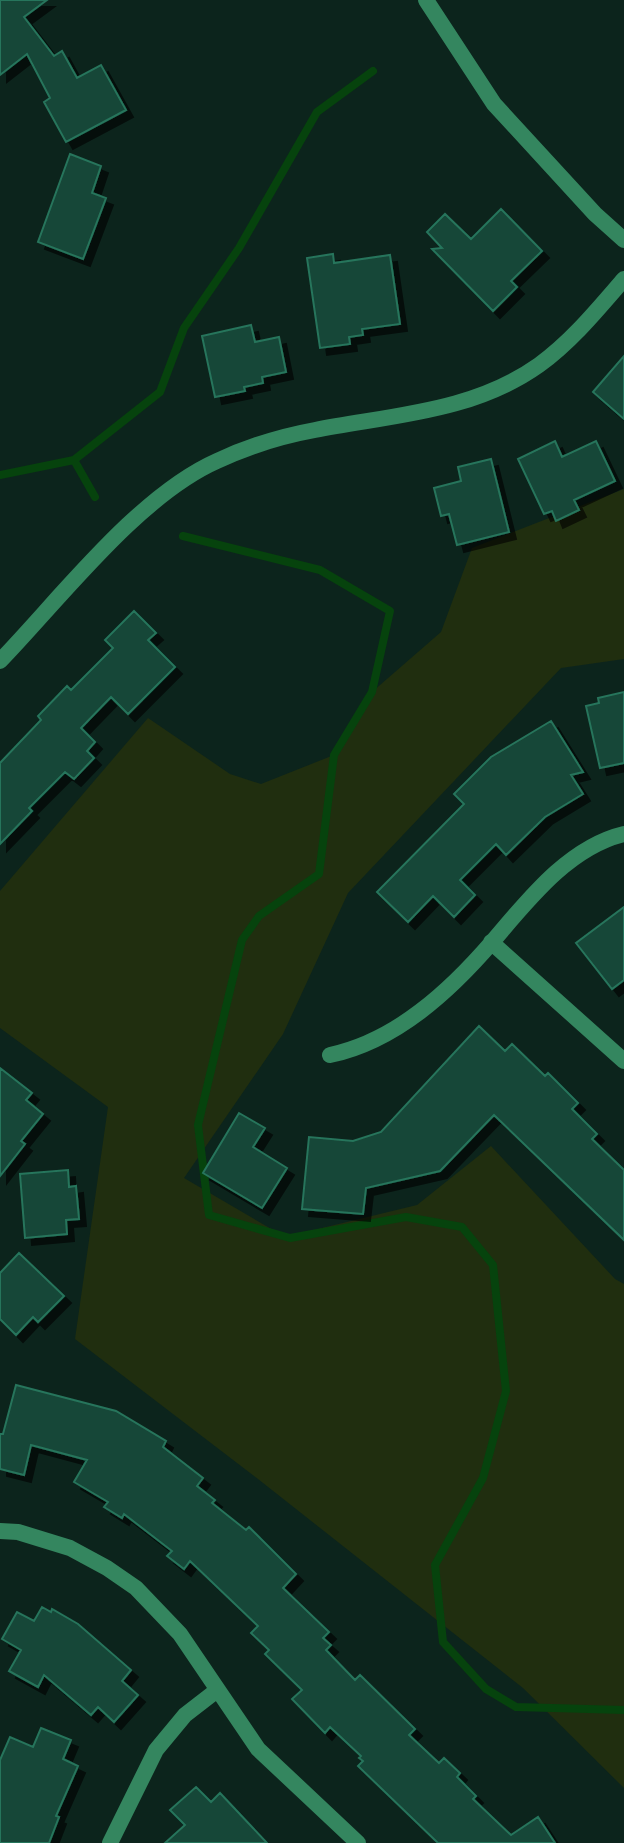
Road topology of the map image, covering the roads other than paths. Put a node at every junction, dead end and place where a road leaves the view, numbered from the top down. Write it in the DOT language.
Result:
graph roads {
  1 [pos="426,0"];
  2 [pos="624,240"];
  3 [pos="624,279"];
  4 [pos="0,661"];
  5 [pos="624,834"];
  6 [pos="491,942"];
  7 [pos="330,1055"];
  8 [pos="624,1061"];
  9 [pos="0,1531"];
  10 [pos="216,1691"];
  11 [pos="110,1843"];
  12 [pos="358,1843"];
  1 -- 2 [label="street"];
  3 -- 4 [label="street"];
  5 -- 6 [label="street"];
  6 -- 7 [label="street"];
  6 -- 8 [label="street"];
  9 -- 10 [label="street"];
  10 -- 11 [label="street"];
  10 -- 12 [label="street"];
}
